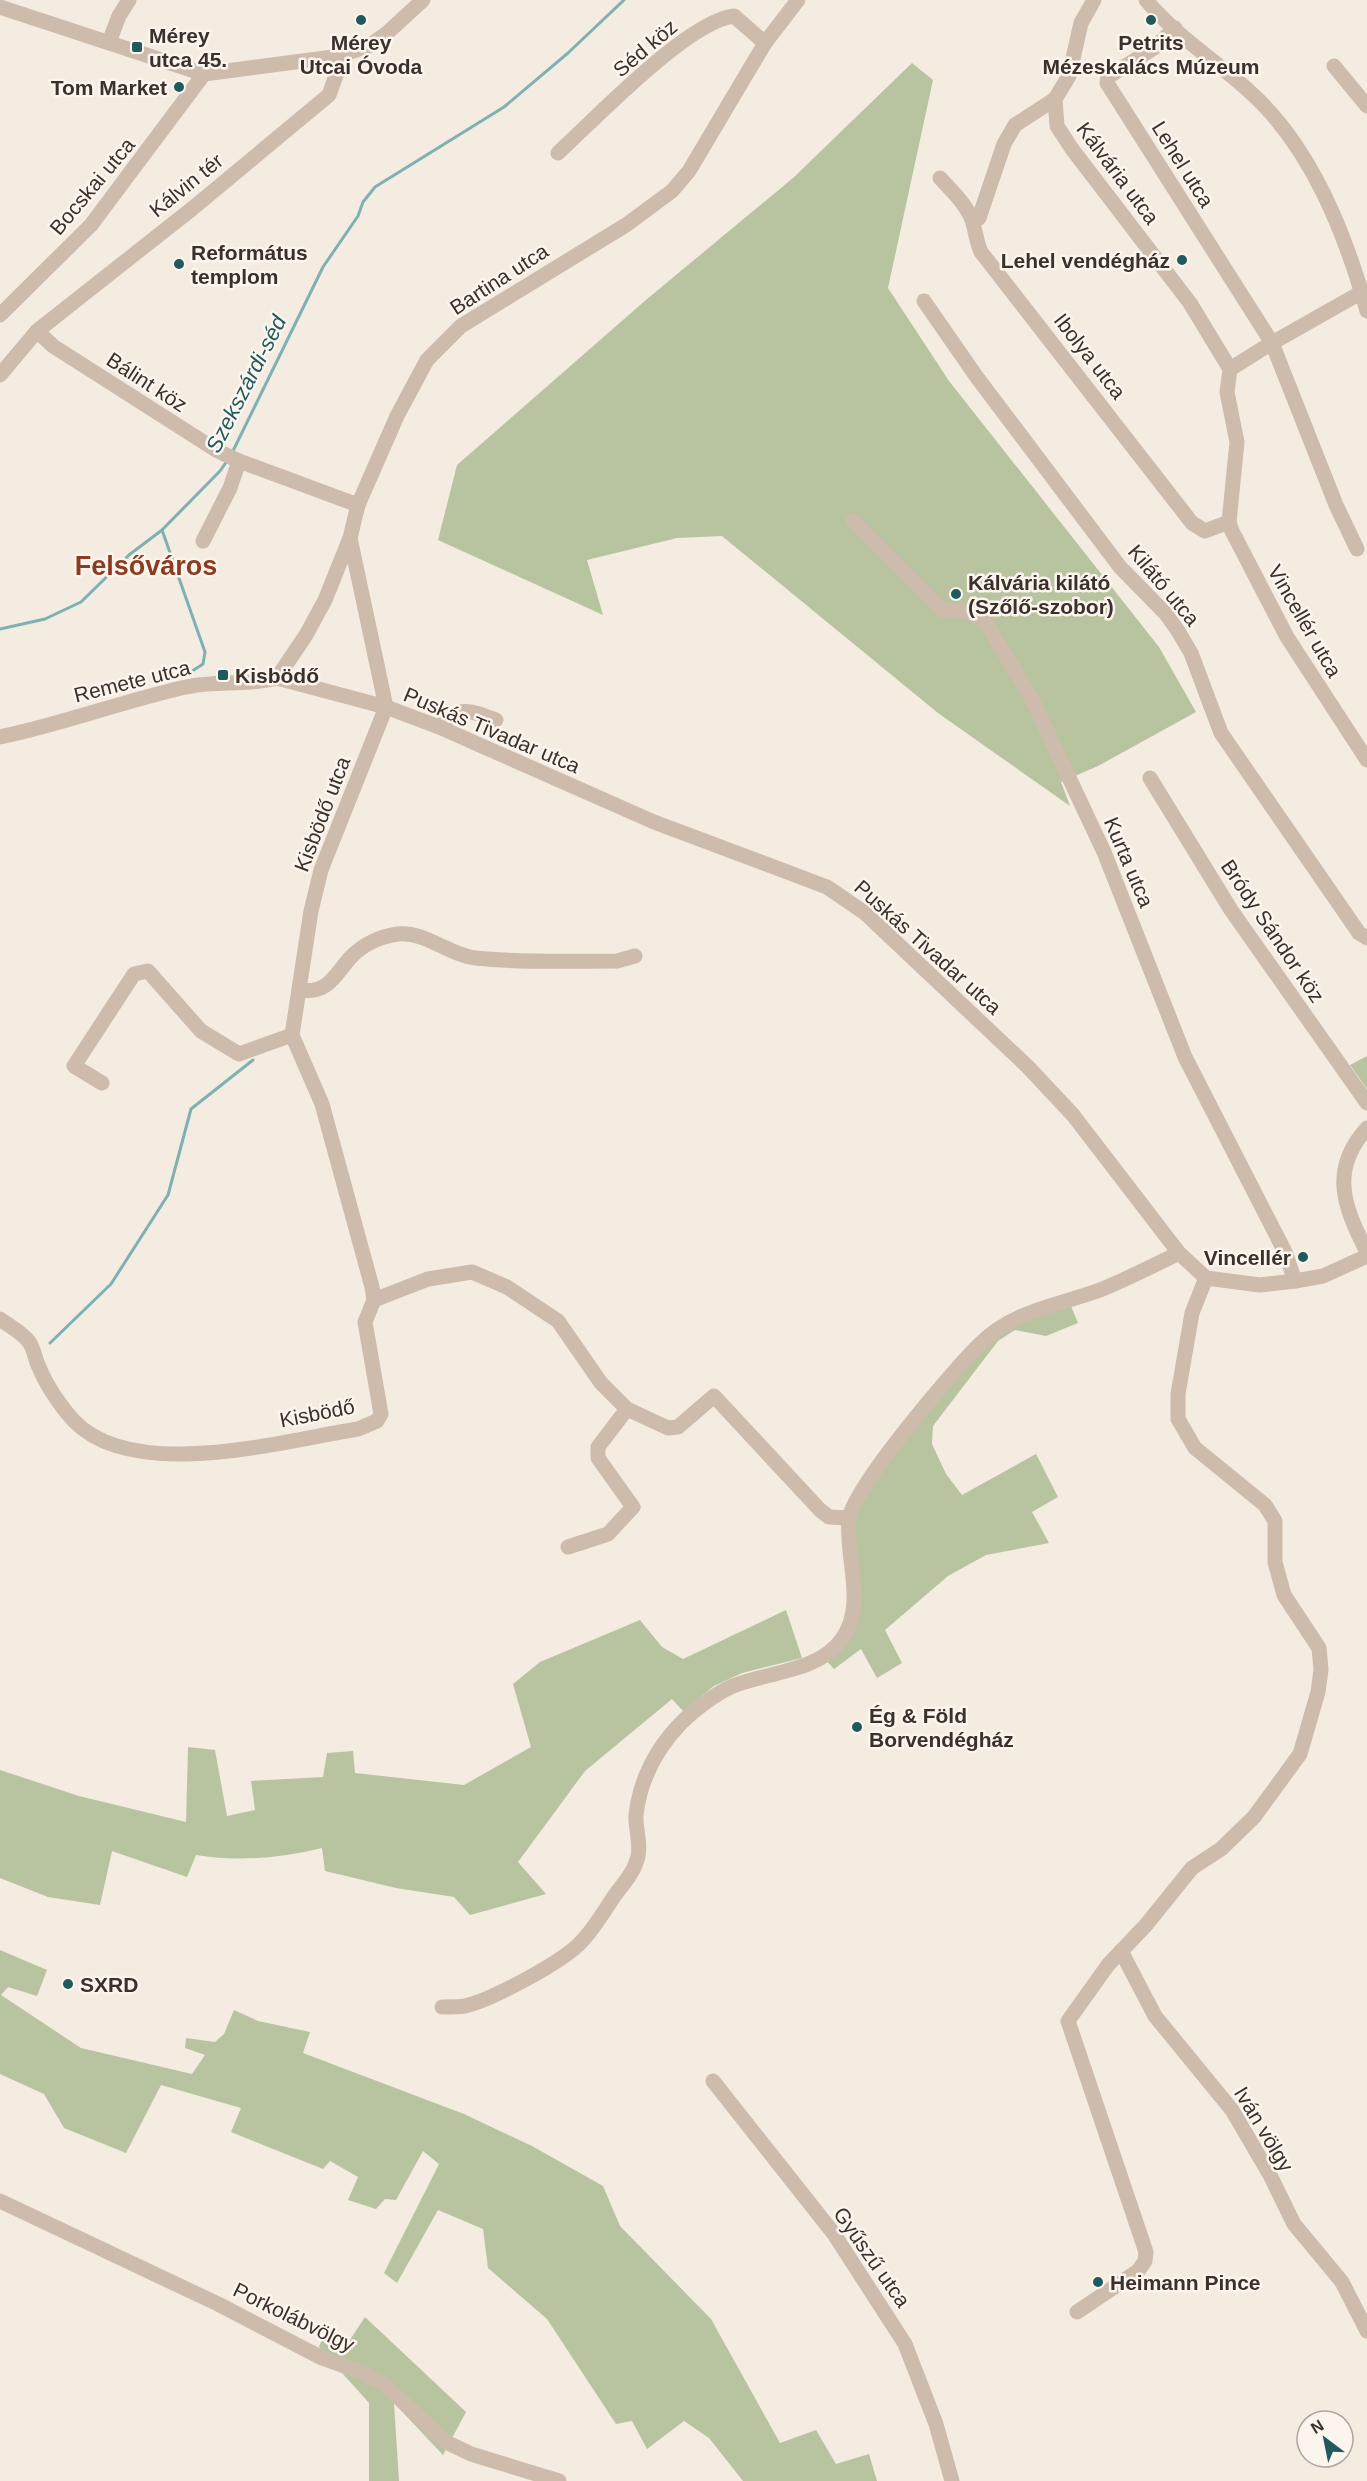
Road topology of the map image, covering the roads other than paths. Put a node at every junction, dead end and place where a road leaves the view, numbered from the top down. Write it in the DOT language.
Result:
graph roads {
  1 [pos="129,0"];
  2 [pos="423,0"];
  3 [pos="798,0"];
  4 [pos="1094,0"];
  5 [pos="1146,0"];
  6 [pos="0,7"];
  7 [pos="1175,28"];
  8 [pos="109,42"];
  9 [pos="765,43"];
  10 [pos="333,57"];
  11 [pos="1334,66"];
  12 [pos="204,74"];
  13 [pos="1055,99"];
  14 [pos="1367,106"];
  15 [pos="558,153"];
  16 [pos="940,178"];
  17 [pos="980,218"];
  18 [pos="1362,292"];
  19 [pos="924,301"];
  20 [pos="1367,311"];
  21 [pos="0,315"];
  22 [pos="37,331"];
  23 [pos="1272,344"];
  24 [pos="1230,369"];
  25 [pos="0,375"];
  26 [pos="239,461"];
  27 [pos="358,505"];
  28 [pos="853,521"];
  29 [pos="1230,527"];
  30 [pos="350,538"];
  31 [pos="203,541"];
  32 [pos="1357,549"];
  33 [pos="277,678"];
  34 [pos="386,707"];
  35 [pos="496,720"];
  36 [pos="439,727"];
  37 [pos="0,737"];
  38 [pos="1367,760"];
  39 [pos="1150,778"];
  40 [pos="1367,938"];
  41 [pos="635,956"];
  42 [pos="300,990"];
  43 [pos="292,1035"];
  44 [pos="102,1083"];
  45 [pos="1367,1103"];
  46 [pos="1367,1128"];
  47 [pos="1179,1253"];
  48 [pos="1367,1254"];
  49 [pos="1206,1278"];
  50 [pos="1295,1281"];
  51 [pos="374,1300"];
  52 [pos="0,1319"];
  53 [pos="627,1409"];
  54 [pos="849,1518"];
  55 [pos="568,1547"];
  56 [pos="1121,1951"];
  57 [pos="442,2007"];
  58 [pos="713,2081"];
  59 [pos="0,2201"];
  60 [pos="1077,2312"];
  61 [pos="1367,2331"];
  62 [pos="559,2481"];
  63 [pos="952,2481"];
  1 -- 8 [label="street"];
  2 -- 10 [label="street"];
  3 -- 9 [label="street, Bartina utca"];
  4 -- 13 [label="street"];
  5 -- 7 [label="street"];
  6 -- 8 [label="street"];
  7 -- 18 [label="street"];
  7 -- 23 [label="street, Lehel utca"];
  8 -- 12 [label="street"];
  9 -- 15 [label="street, Séd köz"];
  9 -- 27 [label="street, Bartina utca"];
  10 -- 12 [label="street"];
  10 -- 22 [label="street, Kálvin tér"];
  11 -- 14 [label="street"];
  12 -- 21 [label="street, Bocskai utca"];
  13 -- 17 [label="street"];
  13 -- 24 [label="street, Kálvária utca"];
  16 -- 29 [label="street, Ibolya utca"];
  18 -- 20 [label="street"];
  18 -- 23 [label="street"];
  19 -- 40 [label="street, Kilátó utca"];
  22 -- 25 [label="street, Kálvin tér"];
  22 -- 26 [label="street, Bálint köz"];
  23 -- 24 [label="street"];
  23 -- 32 [label="street"];
  24 -- 29 [label="street"];
  26 -- 27 [label="street, Bálint köz"];
  26 -- 31 [label="street"];
  27 -- 30 [label="street, Bartina utca"];
  28 -- 50 [label="street, Kurta utca"];
  29 -- 38 [label="street, Vincellér utca"];
  30 -- 33 [label="street, Bartina utca"];
  30 -- 34 [label="street"];
  33 -- 34 [label="street, Puskás Tivadar utca"];
  33 -- 37 [label="street, Remete utca"];
  34 -- 36 [label="street, Puskás Tivadar utca"];
  34 -- 42 [label="street, Kisbödő utca"];
  35 -- 36 [label="street"];
  36 -- 47 [label="street, Puskás Tivadar utca"];
  39 -- 45 [label="street, Bródy Sándor köz"];
  41 -- 42 [label="street"];
  42 -- 43 [label="street, Kisbödő utca"];
  43 -- 44 [label="street"];
  43 -- 51 [label="street"];
  46 -- 48 [label="street"];
  47 -- 49 [label="street, Puskás Tivadar utca"];
  47 -- 54 [label="street"];
  48 -- 50 [label="street"];
  49 -- 50 [label="street"];
  49 -- 56 [label="street"];
  51 -- 52 [label="street, Kisbödő"];
  51 -- 53 [label="street"];
  53 -- 54 [label="street"];
  53 -- 55 [label="street"];
  54 -- 57 [label="street"];
  56 -- 60 [label="street"];
  56 -- 61 [label="street, Iván völgy"];
  58 -- 63 [label="street, Gyűszű utca"];
  59 -- 62 [label="street, Porkolábvölgy"];
}
